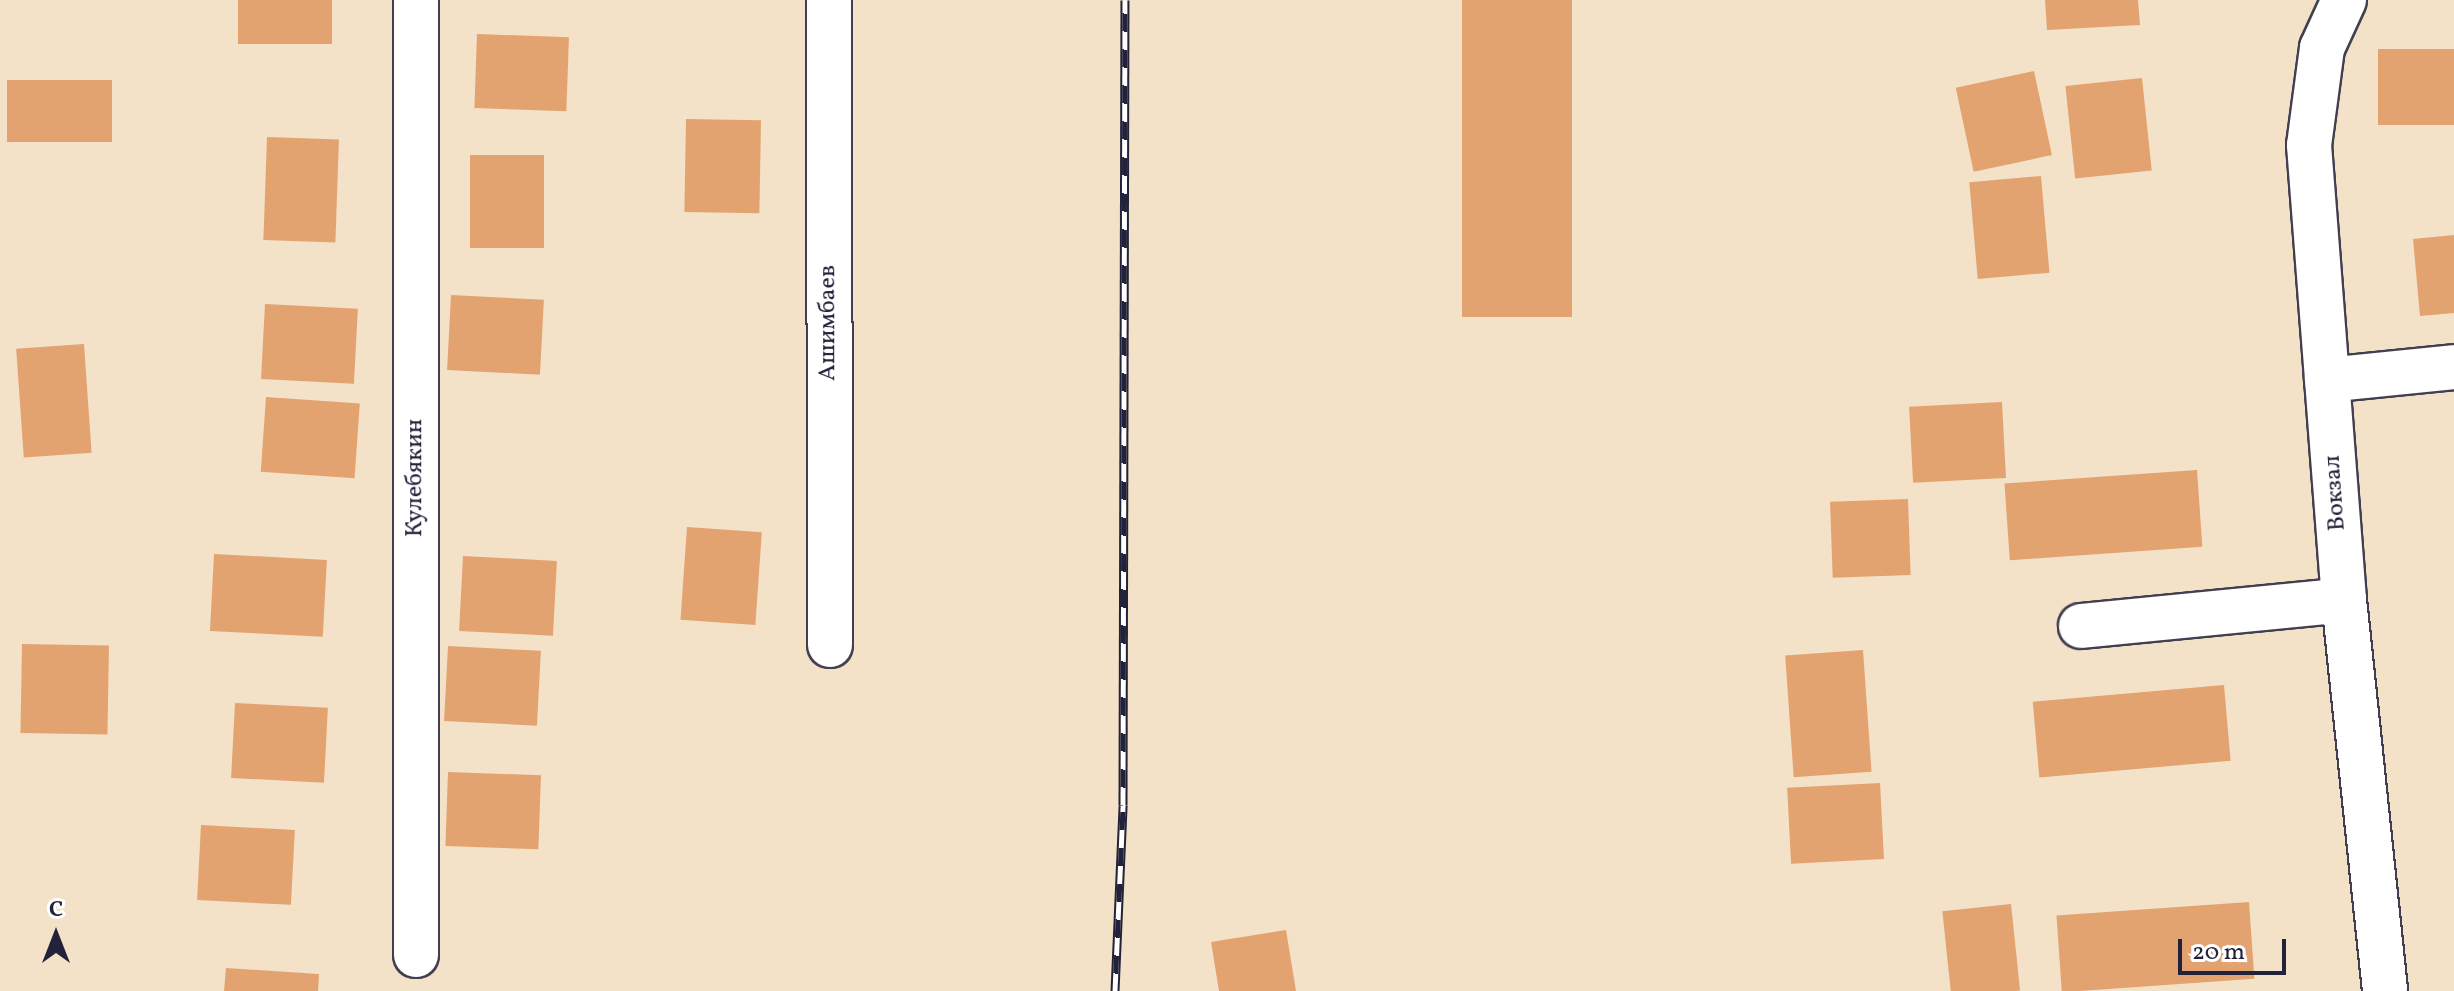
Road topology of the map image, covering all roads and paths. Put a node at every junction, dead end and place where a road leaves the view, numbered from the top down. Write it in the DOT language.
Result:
graph roads {
  1 [pos="416,0"];
  2 [pos="829,0"];
  3 [pos="2344,0"];
  4 [pos="2454,367"];
  5 [pos="2327,380"];
  6 [pos="2344,600"];
  7 [pos="2081,626"];
  8 [pos="830,645"];
  9 [pos="416,955"];
  10 [pos="2385,991"];
  1 -- 9 [label="street, Кулебякин"];
  2 -- 8 [label="street, Ашимбаев"];
  3 -- 5 [label="street, Вокзал"];
  4 -- 5 [label="street"];
  5 -- 6 [label="street, Вокзал"];
  6 -- 7 [label="street"];
  6 -- 10 [label="street, Вокзал"];
}
